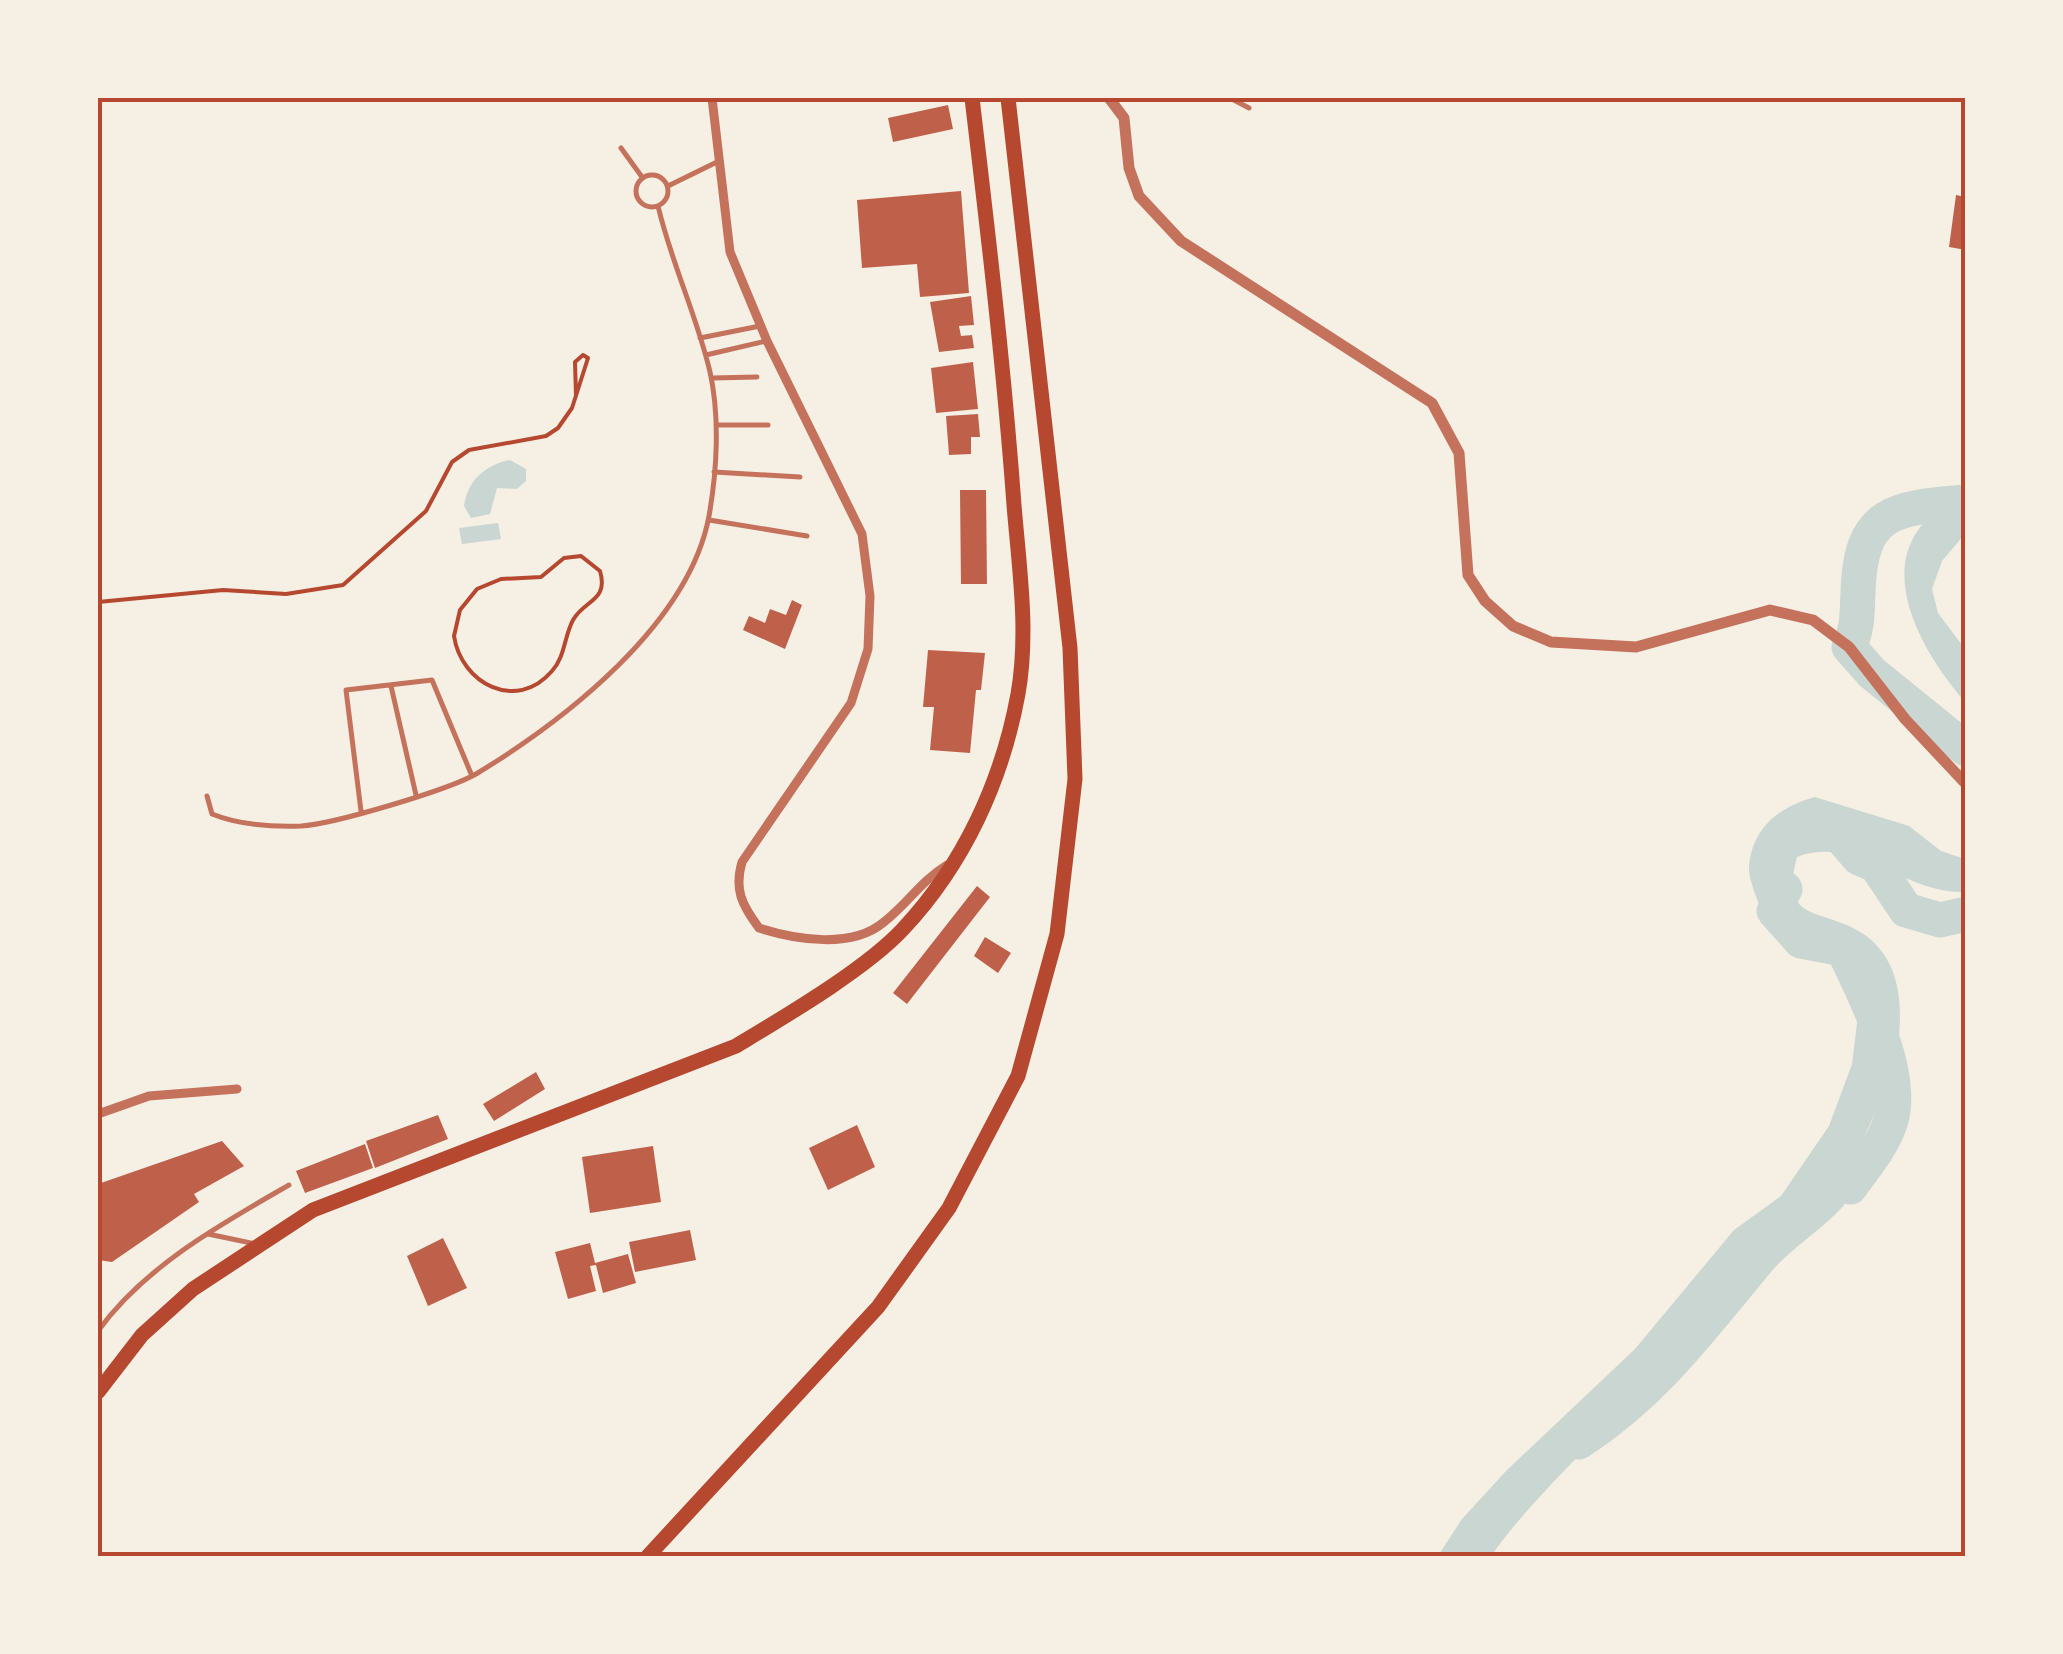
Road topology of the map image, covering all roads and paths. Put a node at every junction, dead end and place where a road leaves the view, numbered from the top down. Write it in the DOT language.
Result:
graph roads {
  1 [pos="712,98"];
  2 [pos="972,98"];
  3 [pos="1008,98"];
  4 [pos="1110,98"];
  5 [pos="1230,98"];
  6 [pos="1249,108"];
  7 [pos="620,148"];
  8 [pos="720,160"];
  9 [pos="642,177"];
  10 [pos="668,186"];
  11 [pos="658,206"];
  12 [pos="760,326"];
  13 [pos="700,338"];
  14 [pos="767,341"];
  15 [pos="706,355"];
  16 [pos="756,377"];
  17 [pos="712,378"];
  18 [pos="576,396"];
  19 [pos="716,425"];
  20 [pos="768,425"];
  21 [pos="714,472"];
  22 [pos="800,476"];
  23 [pos="709,520"];
  24 [pos="807,536"];
  25 [pos="552,570"];
  26 [pos="98,602"];
  27 [pos="391,686"];
  28 [pos="472,776"];
  29 [pos="1966,784"];
  30 [pos="416,794"];
  31 [pos="207,796"];
  32 [pos="361,810"];
  33 [pos="958,859"];
  34 [pos="237,1089"];
  35 [pos="98,1114"];
  36 [pos="289,1185"];
  37 [pos="206,1233"];
  38 [pos="258,1245"];
  39 [pos="98,1330"];
  40 [pos="98,1392"];
  41 [pos="648,1556"];
  1 -- 8 [label="street"];
  2 -- 33 [label="highway"];
  3 -- 41 [label="highway"];
  4 -- 29 [label="street"];
  5 -- 6 [label="lane"];
  7 -- 9 [label="lane"];
  8 -- 10 [label="lane"];
  8 -- 12 [label="street"];
  9 -- 10 [label="lane"];
  9 -- 11 [label="lane"];
  10 -- 11 [label="lane"];
  11 -- 13 [label="lane"];
  12 -- 13 [label="lane"];
  12 -- 14 [label="street"];
  13 -- 15 [label="lane"];
  14 -- 15 [label="lane"];
  14 -- 33 [label="street"];
  15 -- 17 [label="lane"];
  16 -- 17 [label="lane"];
  17 -- 19 [label="lane"];
  18 -- 18 [label="path"];
  18 -- 26 [label="path"];
  19 -- 20 [label="lane"];
  19 -- 21 [label="lane"];
  21 -- 22 [label="lane"];
  21 -- 23 [label="lane"];
  23 -- 24 [label="lane"];
  23 -- 28 [label="lane"];
  25 -- 25 [label="path"];
  27 -- 28 [label="lane"];
  27 -- 30 [label="lane"];
  27 -- 32 [label="lane"];
  28 -- 30 [label="lane"];
  30 -- 32 [label="lane"];
  31 -- 32 [label="lane"];
  33 -- 38 [label="highway"];
  34 -- 35 [label="street"];
  36 -- 37 [label="lane"];
  37 -- 38 [label="lane"];
  37 -- 39 [label="lane"];
  38 -- 40 [label="highway"];
}
